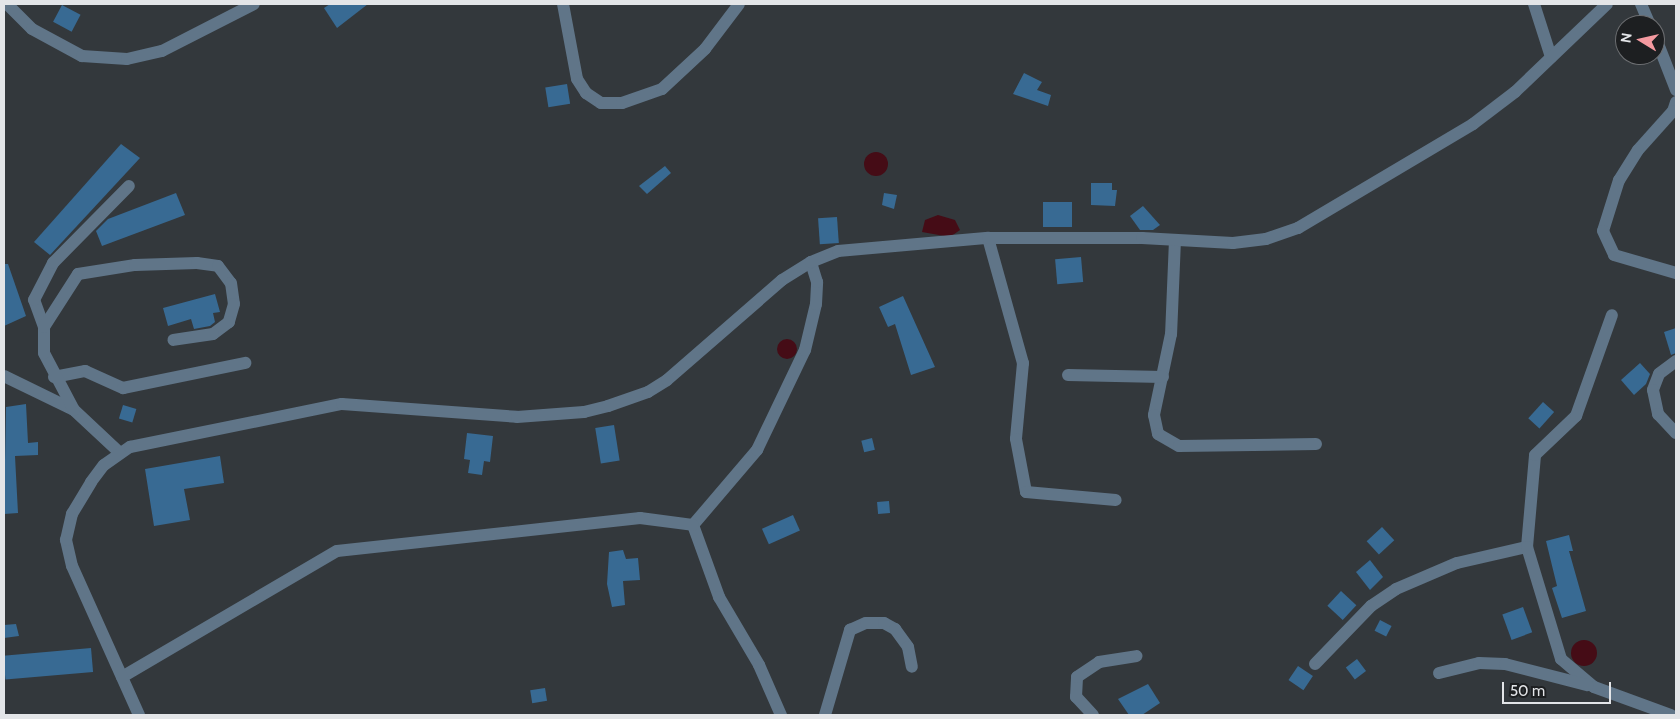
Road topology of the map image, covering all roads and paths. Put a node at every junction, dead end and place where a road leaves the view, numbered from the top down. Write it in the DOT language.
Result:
graph roads {
  1 [pos="7,4"];
  2 [pos="254,4"];
  3 [pos="563,4"];
  4 [pos="739,4"];
  5 [pos="1534,4"];
  6 [pos="1607,4"];
  7 [pos="241,9"];
  8 [pos="1551,57"];
  9 [pos="1665,62"];
  10 [pos="1676,90"];
  11 [pos="1676,102"];
  12 [pos="129,186"];
  13 [pos="988,238"];
  14 [pos="1175,240"];
  15 [pos="811,262"];
  16 [pos="1676,273"];
  17 [pos="1612,315"];
  18 [pos="44,327"];
  19 [pos="173,340"];
  20 [pos="1676,361"];
  21 [pos="245,363"];
  22 [pos="1068,375"];
  23 [pos="4,376"];
  24 [pos="1163,377"];
  25 [pos="54,378"];
  26 [pos="74,410"];
  27 [pos="1676,433"];
  28 [pos="1316,444"];
  29 [pos="120,452"];
  30 [pos="1116,500"];
  31 [pos="693,525"];
  32 [pos="1527,546"];
  33 [pos="1138,656"];
  34 [pos="1315,664"];
  35 [pos="912,667"];
  36 [pos="1439,673"];
  37 [pos="122,677"];
  38 [pos="1594,687"];
  39 [pos="139,715"];
  40 [pos="781,715"];
  41 [pos="825,715"];
  42 [pos="1093,715"];
  43 [pos="1671,715"];
  1 -- 7 [label="street"];
  2 -- 7 [label="street"];
  3 -- 4 [label="street"];
  5 -- 8 [label="street"];
  6 -- 8 [label="street"];
  8 -- 14 [label="street"];
  9 -- 10 [label="street"];
  11 -- 16 [label="street"];
  12 -- 18 [label="street"];
  13 -- 14 [label="street"];
  13 -- 15 [label="street"];
  13 -- 30 [label="street"];
  14 -- 24 [label="street"];
  15 -- 29 [label="street"];
  15 -- 31 [label="street"];
  17 -- 32 [label="street"];
  18 -- 19 [label="street"];
  18 -- 25 [label="street"];
  20 -- 27 [label="street"];
  21 -- 25 [label="street"];
  22 -- 24 [label="street"];
  23 -- 26 [label="street"];
  24 -- 28 [label="street"];
  25 -- 26 [label="street"];
  26 -- 29 [label="street"];
  29 -- 37 [label="street"];
  31 -- 37 [label="street"];
  31 -- 40 [label="street"];
  32 -- 34 [label="street"];
  32 -- 38 [label="street"];
  33 -- 42 [label="street"];
  35 -- 41 [label="street"];
  36 -- 38 [label="street"];
  37 -- 39 [label="street"];
  38 -- 43 [label="street"];
}
